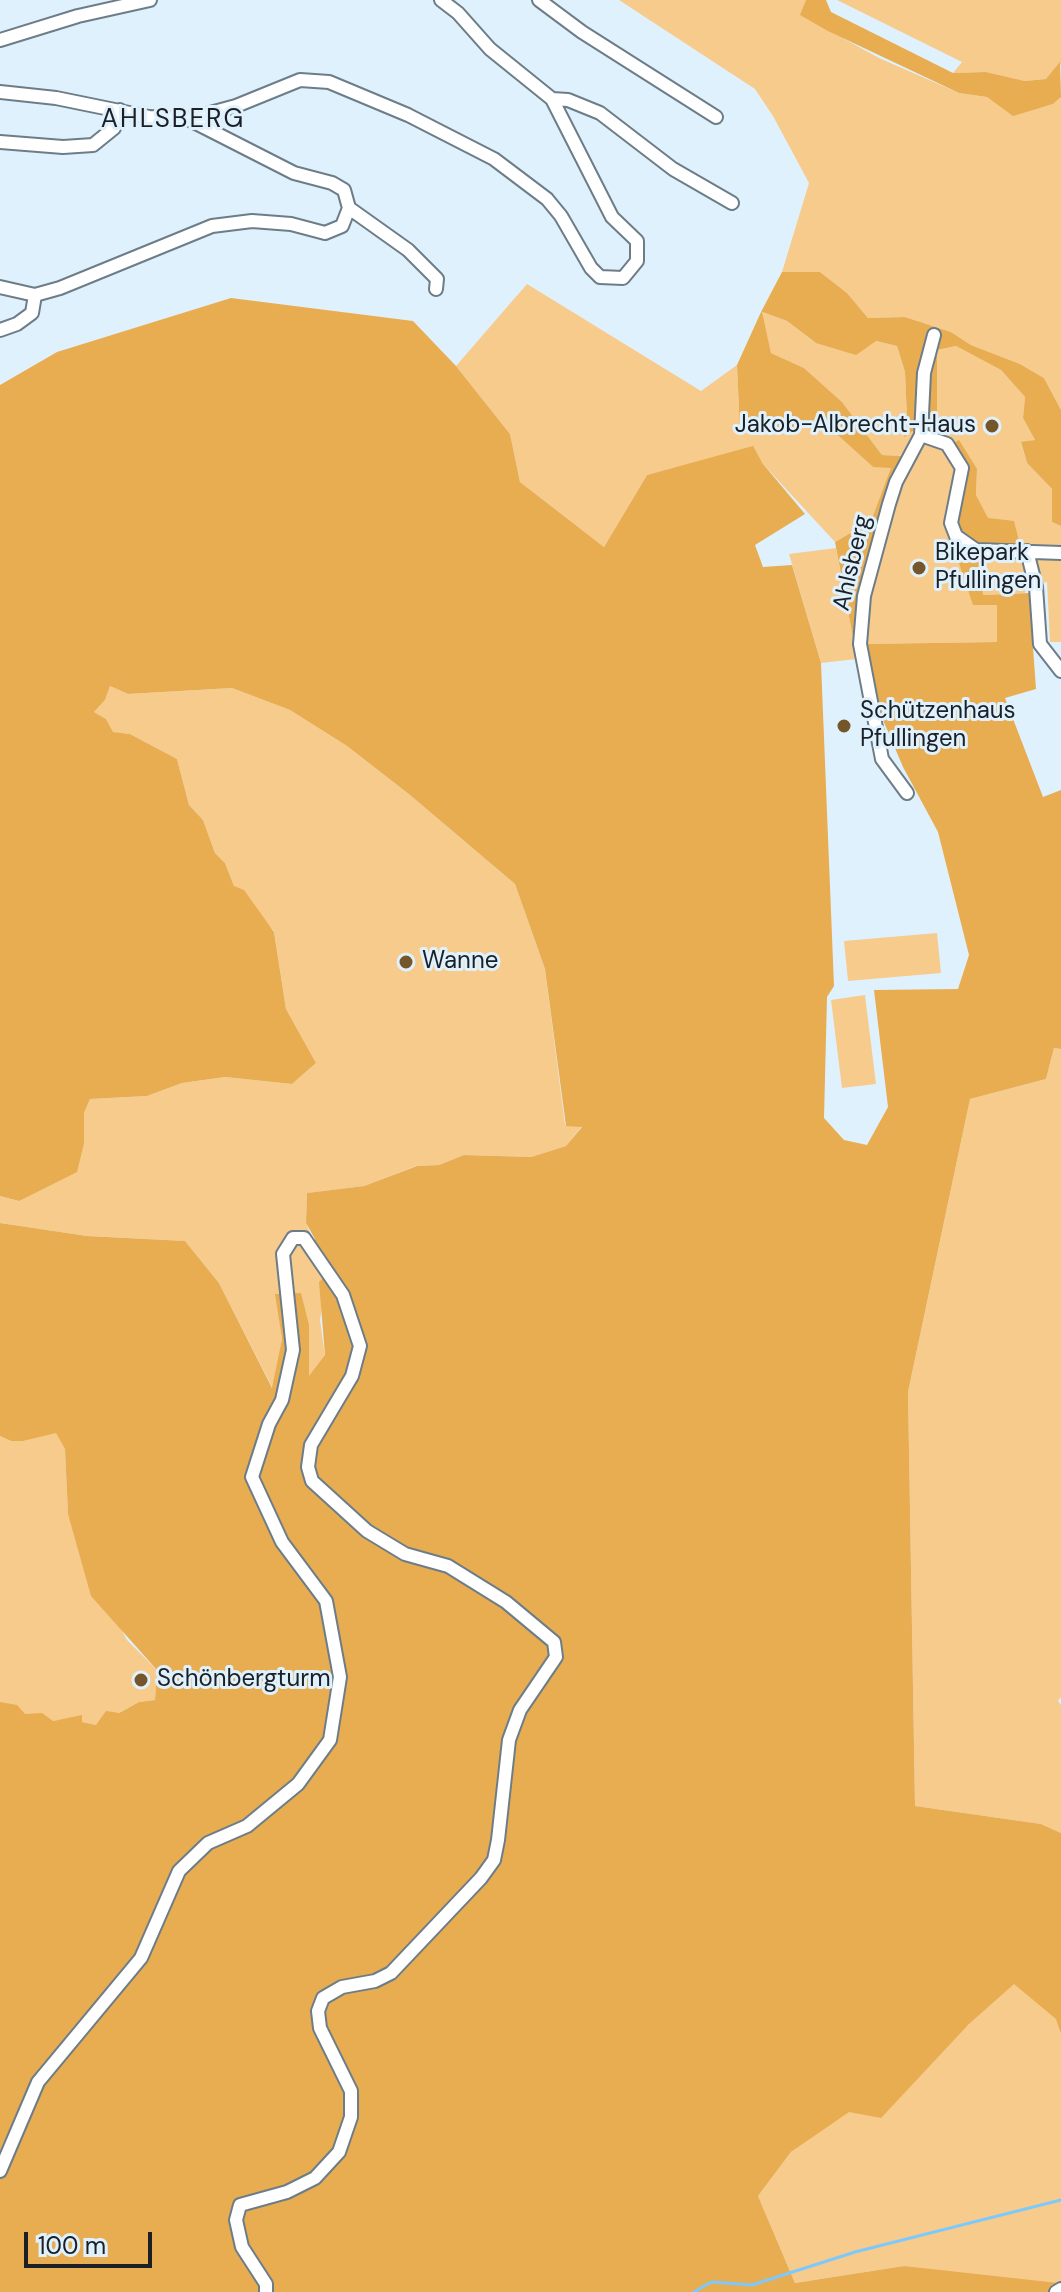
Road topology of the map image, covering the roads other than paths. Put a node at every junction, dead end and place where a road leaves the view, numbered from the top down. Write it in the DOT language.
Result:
graph roads {
  1 [pos="150,0"];
  2 [pos="441,0"];
  3 [pos="539,0"];
  4 [pos="0,40"];
  5 [pos="0,92"];
  6 [pos="552,99"];
  7 [pos="120,110"];
  8 [pos="716,117"];
  9 [pos="188,119"];
  10 [pos="0,142"];
  11 [pos="732,203"];
  12 [pos="349,208"];
  13 [pos="0,287"];
  14 [pos="436,289"];
  15 [pos="35,295"];
  16 [pos="0,330"];
  17 [pos="934,335"];
  18 [pos="921,435"];
  19 [pos="1027,551"];
  20 [pos="1061,553"];
  21 [pos="1061,671"];
  22 [pos="907,793"];
  23 [pos="0,2171"];
  24 [pos="1061,2289"];
  25 [pos="266,2292"];
  26 [pos="1056,2292"];
  1 -- 4 [label="street"];
  2 -- 6 [label="street"];
  3 -- 8 [label="street"];
  5 -- 7 [label="street"];
  6 -- 9 [label="street"];
  6 -- 11 [label="street"];
  7 -- 9 [label="street"];
  7 -- 10 [label="street"];
  9 -- 12 [label="street"];
  12 -- 14 [label="street"];
  12 -- 15 [label="street"];
  13 -- 15 [label="street"];
  15 -- 16 [label="street"];
  17 -- 18 [label="street"];
  18 -- 19 [label="street"];
  18 -- 22 [label="street, Ahlsberg"];
  19 -- 20 [label="street"];
  19 -- 21 [label="street"];
  23 -- 25 [label="street"];
  24 -- 26 [label="street"];
}
